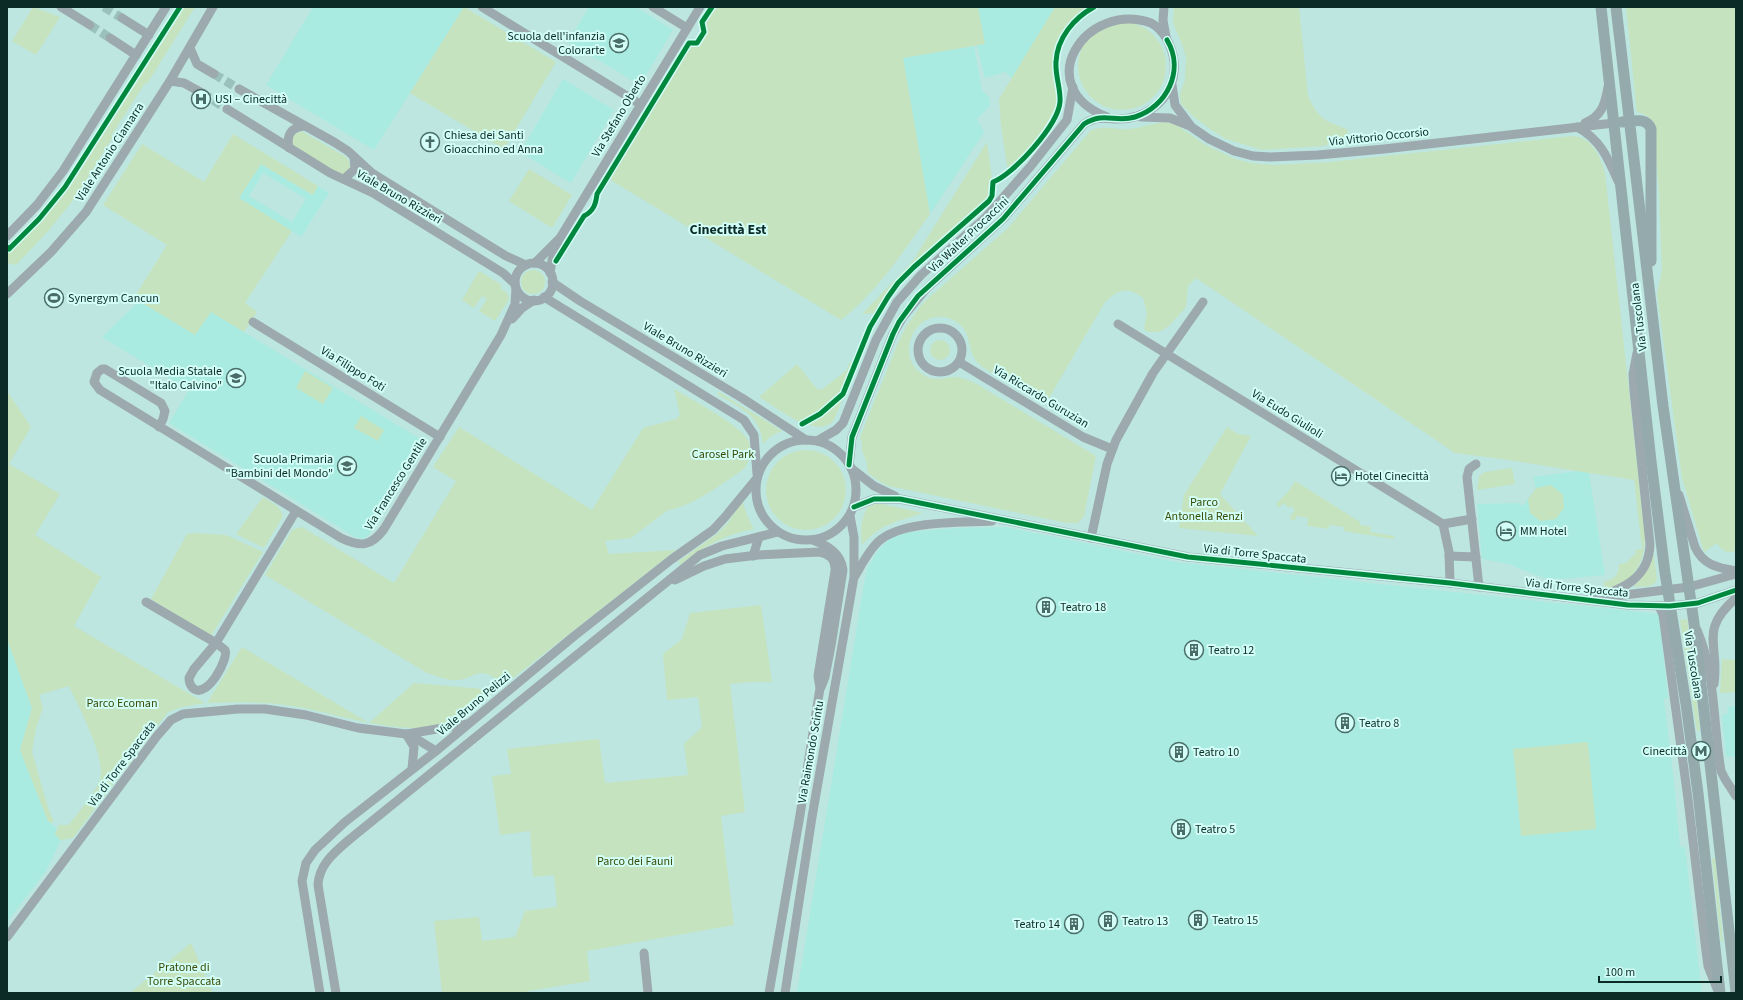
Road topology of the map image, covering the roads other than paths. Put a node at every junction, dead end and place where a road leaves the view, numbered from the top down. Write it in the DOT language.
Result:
graph roads {
  1 [pos="61,7"];
  2 [pos="166,7"];
  3 [pos="213,7"];
  4 [pos="482,7"];
  5 [pos="654,7"];
  6 [pos="700,7"];
  7 [pos="1164,7"];
  8 [pos="1601,7"];
  9 [pos="1616,7"];
  10 [pos="122,18"];
  11 [pos="90,25"];
  12 [pos="687,28"];
  13 [pos="149,35"];
  14 [pos="110,38"];
  15 [pos="1167,40"];
  16 [pos="190,48"];
  17 [pos="136,55"];
  18 [pos="214,74"];
  19 [pos="170,81"];
  20 [pos="1609,81"];
  21 [pos="1172,83"];
  22 [pos="1073,87"];
  23 [pos="239,89"];
  24 [pos="202,93"];
  25 [pos="640,104"];
  26 [pos="227,109"];
  27 [pos="1107,117"];
  28 [pos="1135,117"];
  29 [pos="1629,121"];
  30 [pos="1614,122"];
  31 [pos="305,126"];
  32 [pos="1190,126"];
  33 [pos="1577,127"];
  34 [pos="289,148"];
  35 [pos="354,157"];
  36 [pos="344,179"];
  37 [pos="1620,187"];
  38 [pos="7,236"];
  39 [pos="560,238"];
  40 [pos="535,263"];
  41 [pos="526,265"];
  42 [pos="551,277"];
  43 [pos="516,286"];
  44 [pos="7,294"];
  45 [pos="544,298"];
  46 [pos="534,300"];
  47 [pos="1203,302"];
  48 [pos="1650,302"];
  49 [pos="253,322"];
  50 [pos="1118,324"];
  51 [pos="503,330"];
  52 [pos="1639,342"];
  53 [pos="1166,353"];
  54 [pos="959,362"];
  55 [pos="158,427"];
  56 [pos="440,436"];
  57 [pos="806,440"];
  58 [pos="817,441"];
  59 [pos="1112,449"];
  60 [pos="1476,464"];
  61 [pos="850,466"];
  62 [pos="1674,477"];
  63 [pos="757,478"];
  64 [pos="900,499"];
  65 [pos="854,506"];
  66 [pos="296,510"];
  67 [pos="850,516"];
  68 [pos="1472,519"];
  69 [pos="1007,520"];
  70 [pos="1443,524"];
  71 [pos="778,532"];
  72 [pos="759,537"];
  73 [pos="1091,538"];
  74 [pos="813,540"];
  75 [pos="753,556"];
  76 [pos="1449,556"];
  77 [pos="1476,557"];
  78 [pos="672,559"];
  79 [pos="682,570"];
  80 [pos="1736,572"];
  81 [pos="854,577"];
  82 [pos="1450,583"];
  83 [pos="665,584"];
  84 [pos="1480,587"];
  85 [pos="1689,588"];
  86 [pos="1736,590"];
  87 [pos="1668,591"];
  88 [pos="1736,598"];
  89 [pos="1591,599"];
  90 [pos="146,602"];
  91 [pos="1691,604"];
  92 [pos="1665,606"];
  93 [pos="1694,623"];
  94 [pos="216,643"];
  95 [pos="820,688"];
  96 [pos="1712,693"];
  97 [pos="468,724"];
  98 [pos="418,732"];
  99 [pos="406,734"];
  100 [pos="436,751"];
  101 [pos="445,762"];
  102 [pos="412,769"];
  103 [pos="1736,796"];
  104 [pos="7,937"];
  105 [pos="644,953"];
  106 [pos="1736,992"];
  107 [pos="320,993"];
  108 [pos="336,993"];
  109 [pos="648,993"];
  110 [pos="769,993"];
  111 [pos="785,993"];
  112 [pos="1719,993"];
  1 -- 11 [label="street"];
  2 -- 13 [label="street"];
  3 -- 16 [label="street, Viale Antonio Ciamarra"];
  4 -- 25 [label="street"];
  5 -- 12 [label="street"];
  6 -- 12 [label="street, Via Stefano Oberto"];
  7 -- 15 [label="street, Via Walter Procaccini"];
  8 -- 20 [label="main road, Via Tuscolana"];
  9 -- 29 [label="main road, Via Tuscolana"];
  10 -- 13 [label="street"];
  12 -- 25 [label="street, Via Stefano Oberto"];
  13 -- 17 [label="street"];
  14 -- 17 [label="street"];
  15 -- 21 [label="street, Via Walter Procaccini"];
  15 -- 22 [label="street, Via Walter Procaccini"];
  16 -- 18 [label="street"];
  16 -- 19 [label="street, Viale Antonio Ciamarra"];
  17 -- 38 [label="street"];
  19 -- 24 [label="street"];
  19 -- 44 [label="street, Viale Antonio Ciamarra"];
  20 -- 30 [label="main road, Via Tuscolana"];
  20 -- 33 [label="street, Via Vittorio Occorsio"];
  21 -- 28 [label="street, Via Walter Procaccini"];
  21 -- 32 [label="street, Via Vittorio Occorsio"];
  22 -- 27 [label="street, Via Walter Procaccini"];
  22 -- 58 [label="street, Via Walter Procaccini"];
  23 -- 31 [label="street, Viale Bruno Rizzieri"];
  25 -- 39 [label="street, Via Stefano Oberto"];
  26 -- 34 [label="street, Viale Bruno Rizzieri"];
  27 -- 28 [label="street, Via Walter Procaccini"];
  27 -- 61 [label="street, Via Walter Procaccini"];
  28 -- 32 [label="street, Via Vittorio Occorsio"];
  29 -- 30 [label="main road"];
  29 -- 48 [label="main road, Via Tuscolana"];
  29 -- 48 [label="main road"];
  30 -- 33 [label="street, Via Vittorio Occorsio"];
  30 -- 37 [label="main road, Via Tuscolana"];
  31 -- 34 [label="street"];
  31 -- 35 [label="street, Viale Bruno Rizzieri"];
  32 -- 33 [label="street, Via Vittorio Occorsio"];
  33 -- 37 [label="street"];
  34 -- 36 [label="street, Viale Bruno Rizzieri"];
  35 -- 36 [label="street"];
  35 -- 41 [label="street, Viale Bruno Rizzieri"];
  36 -- 43 [label="street, Viale Bruno Rizzieri"];
  37 -- 52 [label="main road, Via Tuscolana"];
  39 -- 40 [label="street, Via Stefano Oberto"];
  39 -- 42 [label="street, Via Stefano Oberto"];
  40 -- 41 [label="street"];
  40 -- 42 [label="street"];
  41 -- 43 [label="street"];
  42 -- 45 [label="street"];
  42 -- 57 [label="street, Viale Bruno Rizzieri"];
  43 -- 46 [label="street"];
  43 -- 51 [label="street, Via Francesco Gentile"];
  45 -- 46 [label="street"];
  45 -- 63 [label="street"];
  46 -- 51 [label="street, Via Francesco Gentile"];
  47 -- 53 [label="street"];
  48 -- 62 [label="main road, Via Tuscolana"];
  49 -- 56 [label="street, Via Filippo Foti"];
  50 -- 53 [label="street, Via Eudo Giulioli"];
  51 -- 56 [label="street, Via Francesco Gentile"];
  52 -- 87 [label="main road, Via Tuscolana"];
  52 -- 89 [label="street, Via Tuscolana"];
  53 -- 59 [label="street"];
  53 -- 70 [label="street, Via Eudo Giulioli"];
  54 -- 54 [label="street"];
  54 -- 59 [label="street, Via Riccardo Guruzian"];
  55 -- 55 [label="street, Via Francesco Gentile"];
  55 -- 66 [label="street, Via Francesco Gentile"];
  56 -- 66 [label="street, Via Francesco Gentile"];
  57 -- 58 [label="street"];
  57 -- 63 [label="street"];
  58 -- 61 [label="street"];
  59 -- 73 [label="street"];
  60 -- 68 [label="street"];
  61 -- 64 [label="street, Via di Torre Spaccata"];
  61 -- 65 [label="street"];
  62 -- 80 [label="street"];
  62 -- 85 [label="main road, Via Tuscolana"];
  63 -- 71 [label="street"];
  63 -- 78 [label="street, Viale Bruno Pelizzi"];
  64 -- 65 [label="street, Via di Torre Spaccata"];
  64 -- 69 [label="street, Via di Torre Spaccata"];
  65 -- 67 [label="street"];
  66 -- 94 [label="street"];
  67 -- 74 [label="street"];
  67 -- 81 [label="street, Via Raimondo Scintu"];
  68 -- 70 [label="street"];
  68 -- 77 [label="street"];
  69 -- 73 [label="street, Via di Torre Spaccata"];
  69 -- 81 [label="street"];
  70 -- 76 [label="street"];
  71 -- 72 [label="street"];
  71 -- 74 [label="street"];
  72 -- 75 [label="street"];
  72 -- 79 [label="street"];
  73 -- 82 [label="street, Via di Torre Spaccata"];
  74 -- 95 [label="street, Via Raimondo Scintu"];
  75 -- 83 [label="street, Via Raimondo Scintu"];
  75 -- 95 [label="street, Via Raimondo Scintu"];
  76 -- 77 [label="street"];
  76 -- 82 [label="street"];
  77 -- 84 [label="street"];
  78 -- 79 [label="street"];
  78 -- 97 [label="street, Viale Bruno Pelizzi"];
  79 -- 83 [label="street"];
  80 -- 85 [label="street, Via di Torre Spaccata"];
  81 -- 111 [label="street, Via Raimondo Scintu"];
  82 -- 84 [label="street, Via di Torre Spaccata"];
  83 -- 101 [label="street"];
  84 -- 89 [label="street, Via di Torre Spaccata"];
  85 -- 87 [label="street, Via di Torre Spaccata"];
  85 -- 91 [label="main road, Via Tuscolana"];
  86 -- 91 [label="street, Via di Torre Spaccata"];
  87 -- 89 [label="street, Via di Torre Spaccata"];
  87 -- 92 [label="main road, Via Tuscolana"];
  88 -- 96 [label="street"];
  89 -- 92 [label="street, Via di Torre Spaccata"];
  90 -- 94 [label="street"];
  91 -- 92 [label="street, Via di Torre Spaccata"];
  91 -- 93 [label="main road, Via Tuscolana"];
  92 -- 112 [label="main road, Via Tuscolana"];
  92 -- 112 [label="street, Via Tuscolana"];
  93 -- 96 [label="street, Via Tuscolana"];
  93 -- 106 [label="main road, Via Tuscolana"];
  94 -- 94 [label="street"];
  95 -- 110 [label="street, Via Raimondo Scintu"];
  96 -- 103 [label="street, Via Tuscolana"];
  97 -- 98 [label="street, Via di Torre Spaccata"];
  97 -- 100 [label="street, Viale Bruno Pelizzi"];
  98 -- 99 [label="street, Via di Torre Spaccata"];
  98 -- 100 [label="street"];
  99 -- 100 [label="street, Via di Torre Spaccata"];
  99 -- 102 [label="street"];
  99 -- 104 [label="street, Via di Torre Spaccata"];
  100 -- 101 [label="street, Via di Torre Spaccata"];
  100 -- 102 [label="street, Viale Bruno Pelizzi"];
  101 -- 108 [label="street"];
  102 -- 107 [label="street, Viale Bruno Pelizzi"];
  105 -- 109 [label="street"];
}
